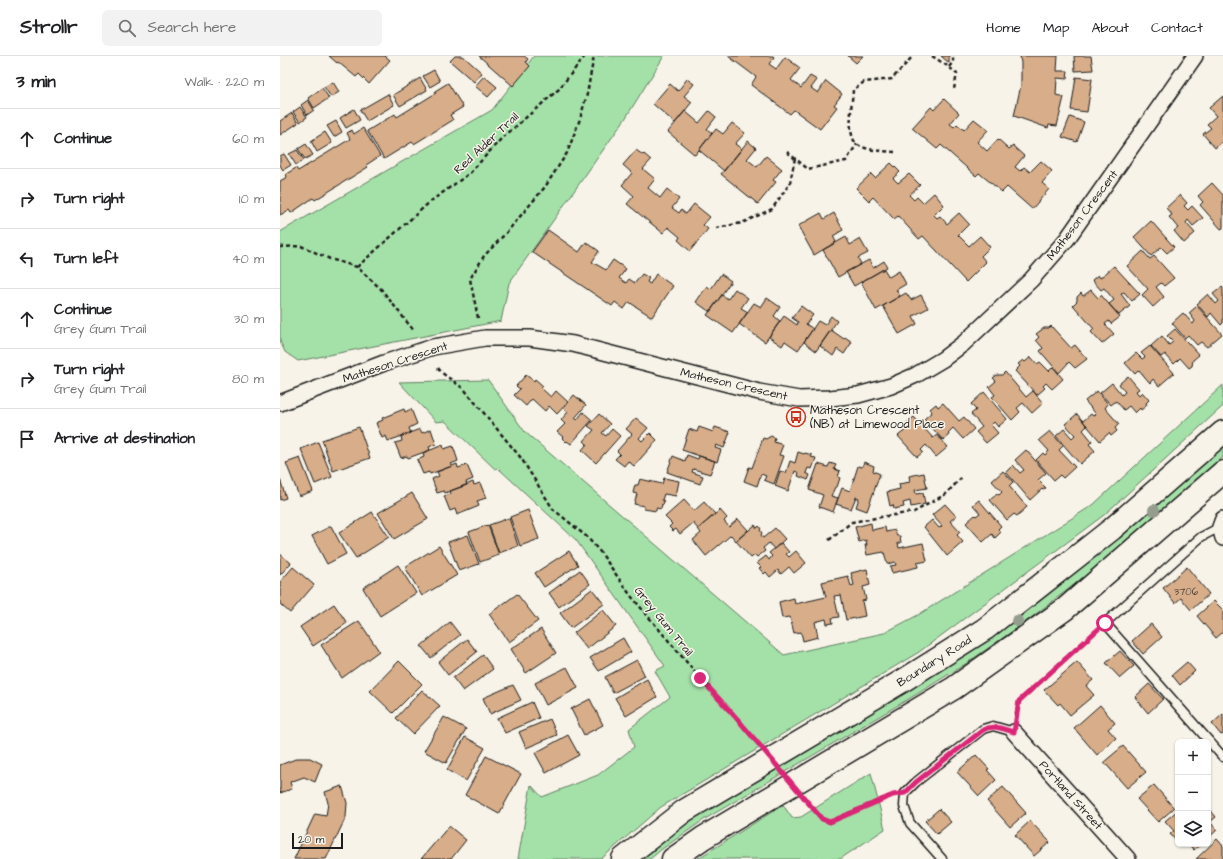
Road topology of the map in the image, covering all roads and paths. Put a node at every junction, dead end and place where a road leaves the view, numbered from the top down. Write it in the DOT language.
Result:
graph roads {
  1 [pos="585,56"];
  2 [pos="594,56"];
  3 [pos="913,56"];
  4 [pos="932,56"];
  5 [pos="953,56"];
  6 [pos="1195,56"];
  7 [pos="949,66"];
  8 [pos="954,89"];
  9 [pos="857,144"];
  10 [pos="787,152"];
  11 [pos="895,152"];
  12 [pos="795,158"];
  13 [pos="716,228"];
  14 [pos="280,247"];
  15 [pos="357,268"];
  16 [pos="478,318"];
  17 [pos="414,331"];
  18 [pos="438,368"];
  19 [pos="280,403"];
  20 [pos="1223,432"];
  21 [pos="1223,472"];
  22 [pos="962,477"];
  23 [pos="1222,528"];
  24 [pos="829,540"];
  25 [pos="1105,623"];
  26 [pos="1014,732"];
  27 [pos="1223,757"];
  28 [pos="905,793"];
  29 [pos="623,859"];
  30 [pos="673,859"];
  31 [pos="942,859"];
  32 [pos="1128,859"];
  1 -- 15 [label="path, Red Alder Trail"];
  2 -- 16 [label="path"];
  3 -- 9 [label="path"];
  4 -- 7 [label="path"];
  5 -- 7 [label="path"];
  6 -- 19 [label="street, Matheson Crescent"];
  7 -- 8 [label="path"];
  9 -- 11 [label="path"];
  9 -- 12 [label="path"];
  10 -- 12 [label="path"];
  12 -- 13 [label="path"];
  14 -- 15 [label="path"];
  15 -- 17 [label="path"];
  18 -- 28 [label="path, Grey Gum Trail, bridge"];
  20 -- 29 [label="main road, Boundary Road"];
  21 -- 30 [label="main road"];
  22 -- 24 [label="path"];
  23 -- 25 [label="lane"];
  25 -- 26 [label="path"];
  25 -- 27 [label="lane"];
  26 -- 28 [label="lane"];
  26 -- 32 [label="street, Portland Street"];
  28 -- 31 [label="lane"];
}
